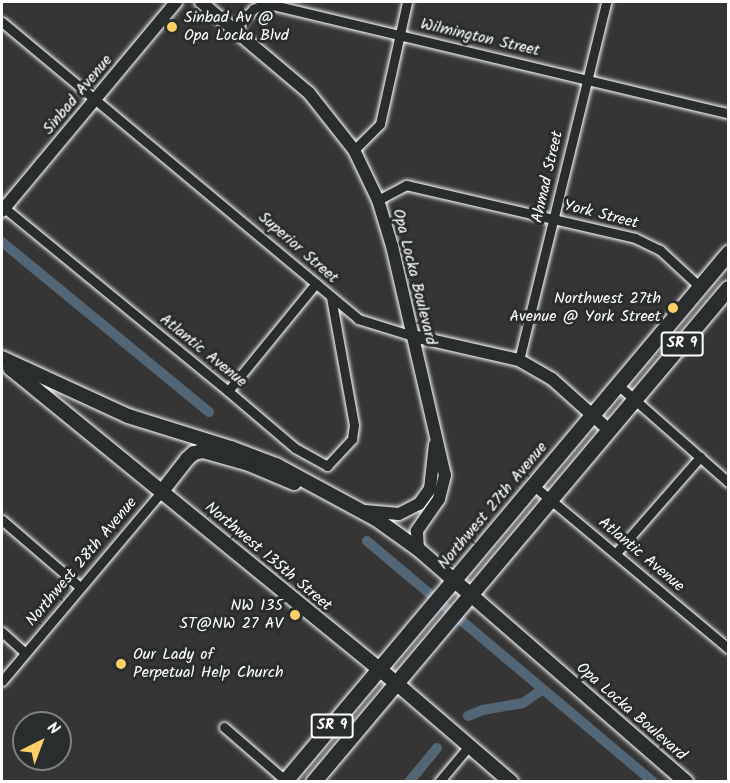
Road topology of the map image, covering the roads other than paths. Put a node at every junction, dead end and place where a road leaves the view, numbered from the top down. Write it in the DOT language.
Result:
graph roads {
  1 [pos="176,2"];
  2 [pos="201,2"];
  3 [pos="407,2"];
  4 [pos="606,2"];
  5 [pos="2,22"];
  6 [pos="234,29"];
  7 [pos="398,35"];
  8 [pos="586,79"];
  9 [pos="97,99"];
  10 [pos="729,113"];
  11 [pos="354,150"];
  12 [pos="378,200"];
  13 [pos="2,208"];
  14 [pos="554,219"];
  15 [pos="729,253"];
  16 [pos="316,283"];
  17 [pos="700,287"];
  18 [pos="729,288"];
  19 [pos="331,297"];
  20 [pos="413,336"];
  21 [pos="2,359"];
  22 [pos="519,360"];
  23 [pos="618,385"];
  24 [pos="228,391"];
  25 [pos="635,399"];
  26 [pos="593,415"];
  27 [pos="609,430"];
  28 [pos="436,440"];
  29 [pos="700,457"];
  30 [pos="729,482"];
  31 [pos="534,486"];
  32 [pos="163,490"];
  33 [pos="330,492"];
  34 [pos="551,499"];
  35 [pos="363,511"];
  36 [pos="2,520"];
  37 [pos="418,549"];
  38 [pos="616,553"];
  39 [pos="450,584"];
  40 [pos="80,587"];
  41 [pos="467,600"];
  42 [pos="2,632"];
  43 [pos="729,648"];
  44 [pos="25,653"];
  45 [pos="379,670"];
  46 [pos="2,681"];
  47 [pos="396,683"];
  48 [pos="224,727"];
  49 [pos="469,746"];
  50 [pos="285,781"];
  51 [pos="313,782"];
  52 [pos="439,782"];
  53 [pos="511,782"];
  54 [pos="686,782"];
  1 -- 9 [label="street, Sinbad Avenue"];
  2 -- 6 [label="street, Opa Locka Boulevard"];
  3 -- 7 [label="street"];
  4 -- 8 [label="street, Ahmad Street"];
  5 -- 9 [label="street, Superior Street"];
  6 -- 7 [label="street, Wilmington Street"];
  6 -- 11 [label="street, Opa Locka Boulevard"];
  7 -- 8 [label="street, Wilmington Street"];
  7 -- 11 [label="street"];
  8 -- 10 [label="street, Wilmington Street"];
  8 -- 14 [label="street, Ahmad Street"];
  9 -- 13 [label="street, Sinbad Avenue"];
  9 -- 16 [label="street, Superior Street"];
  11 -- 12 [label="street, Opa Locka Boulevard"];
  12 -- 14 [label="street, York Street"];
  12 -- 20 [label="street, Opa Locka Boulevard"];
  13 -- 24 [label="street, Atlantic Avenue"];
  14 -- 17 [label="street, York Street"];
  14 -- 22 [label="street, Ahmad Street"];
  15 -- 17 [label="main road, Northwest 27th Avenue / SR 9"];
  16 -- 19 [label="street, Superior Street"];
  16 -- 24 [label="street"];
  17 -- 23 [label="main road, Northwest 27th Avenue / SR 9"];
  18 -- 25 [label="main road, SR 9"];
  19 -- 20 [label="street, Superior Street"];
  19 -- 24 [label="street, Atlantic Avenue"];
  20 -- 22 [label="street, Superior Street"];
  20 -- 28 [label="street, Opa Locka Boulevard"];
  21 -- 32 [label="main road, Northwest 135th Street"];
  21 -- 33 [label="main road, Opa Locka Boulevard"];
  22 -- 26 [label="street, Superior Street"];
  23 -- 25 [label="street"];
  23 -- 26 [label="main road, Northwest 27th Avenue / SR 9"];
  25 -- 27 [label="main road, SR 9"];
  25 -- 29 [label="street"];
  26 -- 27 [label="street, Superior Street"];
  26 -- 31 [label="main road, Northwest 27th Avenue / SR 9"];
  27 -- 34 [label="main road, SR 9"];
  28 -- 35 [label="street"];
  28 -- 37 [label="street, Opa Locka Boulevard"];
  29 -- 30 [label="street"];
  29 -- 38 [label="street"];
  31 -- 34 [label="street, Atlantic Avenue"];
  31 -- 39 [label="main road, Northwest 27th Avenue / SR 9"];
  32 -- 33 [label="main road"];
  32 -- 40 [label="street, Northwest 28th Avenue"];
  32 -- 45 [label="main road, Northwest 135th Street"];
  33 -- 35 [label="main road, Opa Locka Boulevard"];
  34 -- 38 [label="street, Atlantic Avenue"];
  34 -- 41 [label="main road, SR 9"];
  35 -- 37 [label="main road, Opa Locka Boulevard"];
  36 -- 40 [label="street"];
  37 -- 39 [label="main road, Opa Locka Boulevard"];
  38 -- 43 [label="street, Atlantic Avenue"];
  39 -- 41 [label="main road, Opa Locka Boulevard"];
  39 -- 45 [label="main road, Northwest 27th Avenue / SR 9"];
  40 -- 44 [label="street, Northwest 28th Avenue"];
  41 -- 47 [label="main road, SR 9"];
  41 -- 54 [label="main road, Opa Locka Boulevard"];
  42 -- 44 [label="street"];
  44 -- 46 [label="street, Northwest 28th Avenue"];
  45 -- 47 [label="main road, Northwest 135th Street"];
  45 -- 50 [label="main road, Northwest 27th Avenue / SR 9"];
  47 -- 49 [label="main road, Northwest 135th Street"];
  47 -- 51 [label="main road, SR 9"];
  48 -- 50 [label="street"];
  49 -- 52 [label="street"];
  49 -- 53 [label="main road, Northwest 135th Street"];
}
